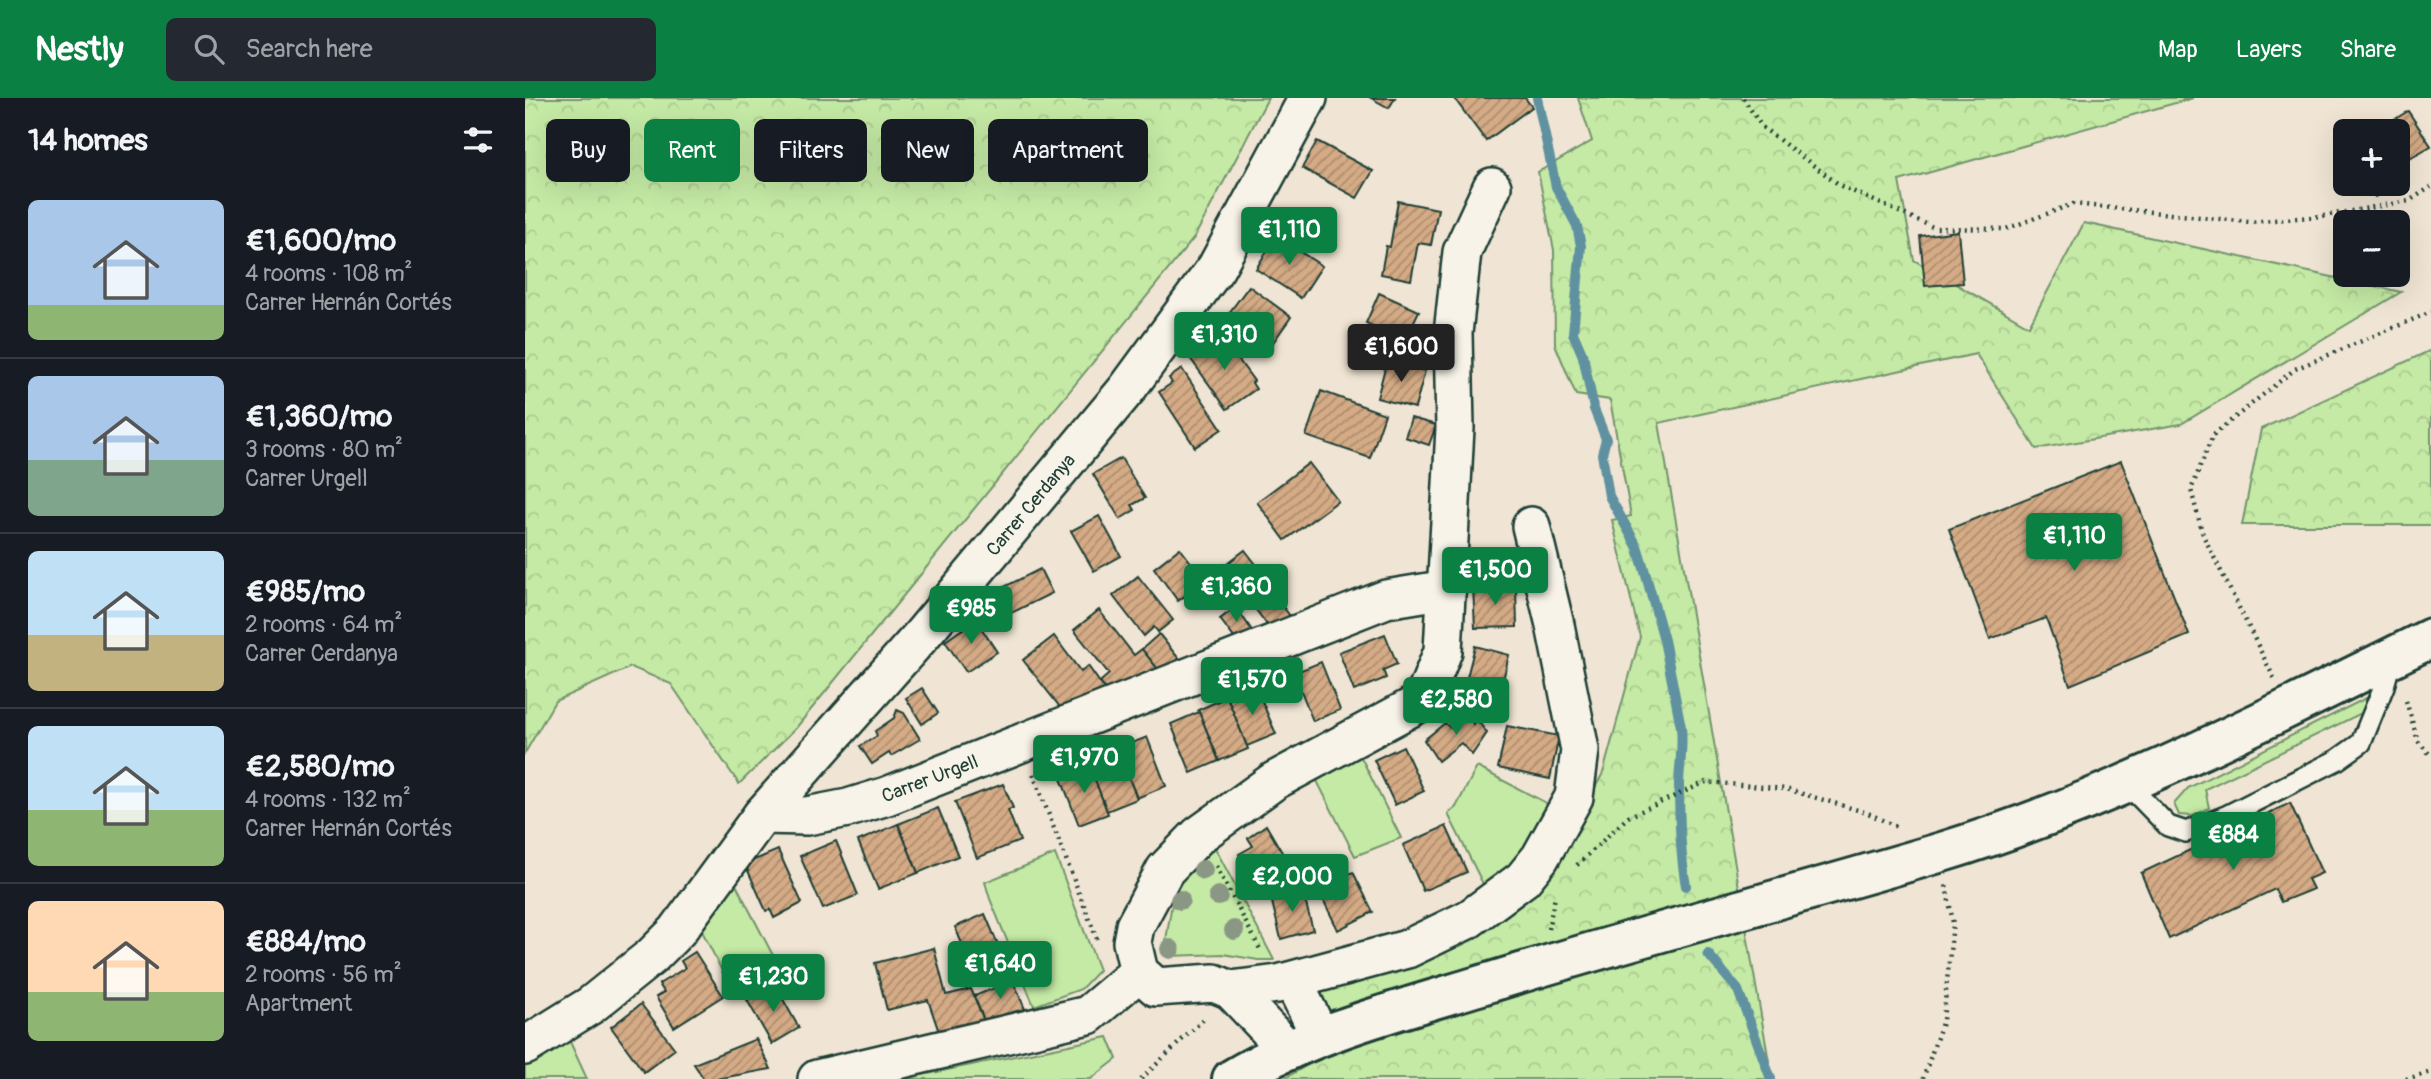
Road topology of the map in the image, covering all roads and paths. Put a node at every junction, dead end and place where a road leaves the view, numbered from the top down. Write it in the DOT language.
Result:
graph roads {
  1 [pos="1308,98"];
  2 [pos="1743,98"];
  3 [pos="1492,187"];
  4 [pos="2431,187"];
  5 [pos="2431,312"];
  6 [pos="1531,526"];
  7 [pos="1447,589"];
  8 [pos="2431,638"];
  9 [pos="2392,657"];
  10 [pos="2288,707"];
  11 [pos="1021,744"];
  12 [pos="2431,756"];
  13 [pos="2127,784"];
  14 [pos="762,815"];
  15 [pos="1199,835"];
  16 [pos="1941,852"];
  17 [pos="1568,874"];
  18 [pos="1555,897"];
  19 [pos="1554,962"];
  20 [pos="1128,981"];
  21 [pos="1286,983"];
  22 [pos="1231,990"];
  23 [pos="1304,1043"];
  24 [pos="525,1046"];
  25 [pos="2431,1072"];
  26 [pos="817,1079"];
  27 [pos="1141,1079"];
  28 [pos="1232,1079"];
  29 [pos="1923,1079"];
  30 [pos="2406,1079"];
  1 -- 14 [label="street, Carrer Cerdanya"];
  2 -- 4 [label="path"];
  3 -- 7 [label="street"];
  5 -- 10 [label="path"];
  6 -- 21 [label="street"];
  7 -- 11 [label="street, Carrer Urgell"];
  7 -- 15 [label="street"];
  8 -- 9 [label="main road"];
  9 -- 10 [label="main road"];
  9 -- 12 [label="path"];
  9 -- 13 [label="lane"];
  10 -- 13 [label="main road"];
  11 -- 14 [label="street, Carrer Urgell"];
  11 -- 20 [label="path"];
  13 -- 16 [label="main road"];
  14 -- 24 [label="street, Carrer Cerdanya"];
  15 -- 20 [label="street"];
  15 -- 21 [label="path"];
  16 -- 17 [label="path"];
  16 -- 19 [label="main road"];
  16 -- 29 [label="path"];
  18 -- 19 [label="path"];
  19 -- 23 [label="main road"];
  20 -- 22 [label="street"];
  20 -- 26 [label="street"];
  21 -- 22 [label="street"];
  21 -- 23 [label="street"];
  22 -- 23 [label="street"];
  22 -- 27 [label="path"];
  23 -- 28 [label="main road"];
  25 -- 30 [label="path"];
}
